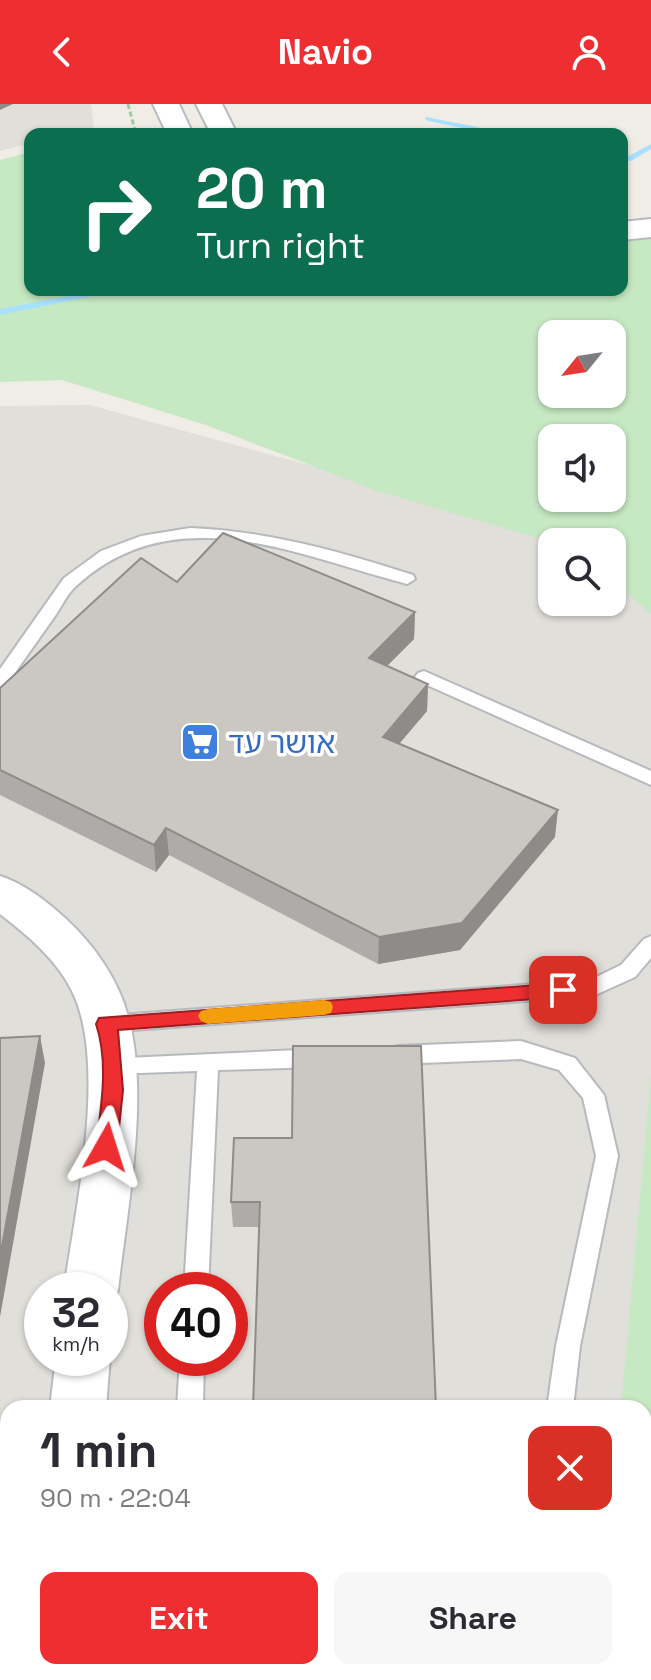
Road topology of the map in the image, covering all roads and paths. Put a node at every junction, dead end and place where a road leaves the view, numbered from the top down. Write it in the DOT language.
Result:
graph roads {
  1 [pos="128,104"];
  2 [pos="166,104"];
  3 [pos="209,104"];
  4 [pos="134,128"];
  5 [pos="177,128"];
  6 [pos="221,128"];
  7 [pos="651,206"];
  8 [pos="628,208"];
  9 [pos="651,228"];
  10 [pos="628,230"];
  11 [pos="407,579"];
  12 [pos="424,677"];
  13 [pos="0,682"];
  14 [pos="651,779"];
  15 [pos="0,892"];
  16 [pos="651,944"];
  17 [pos="109,1044"];
  18 [pos="380,1055"];
  19 [pos="348,1057"];
  20 [pos="208,1062"];
  21 [pos="93,1272"];
  22 [pos="197,1272"];
  23 [pos="81,1376"];
  24 [pos="191,1376"];
  25 [pos="79,1400"];
  26 [pos="190,1400"];
  27 [pos="561,1400"];
  1 -- 4 [label="path"];
  2 -- 5 [label="street"];
  3 -- 6 [label="street"];
  7 -- 8 [label="street"];
  9 -- 10 [label="street"];
  11 -- 13 [label="lane"];
  12 -- 14 [label="lane"];
  15 -- 17 [label="street"];
  16 -- 17 [label="lane"];
  17 -- 20 [label="lane"];
  17 -- 21 [label="street"];
  18 -- 27 [label="lane"];
  19 -- 20 [label="lane"];
  20 -- 22 [label="lane"];
  23 -- 25 [label="street"];
  24 -- 26 [label="lane"];
}
